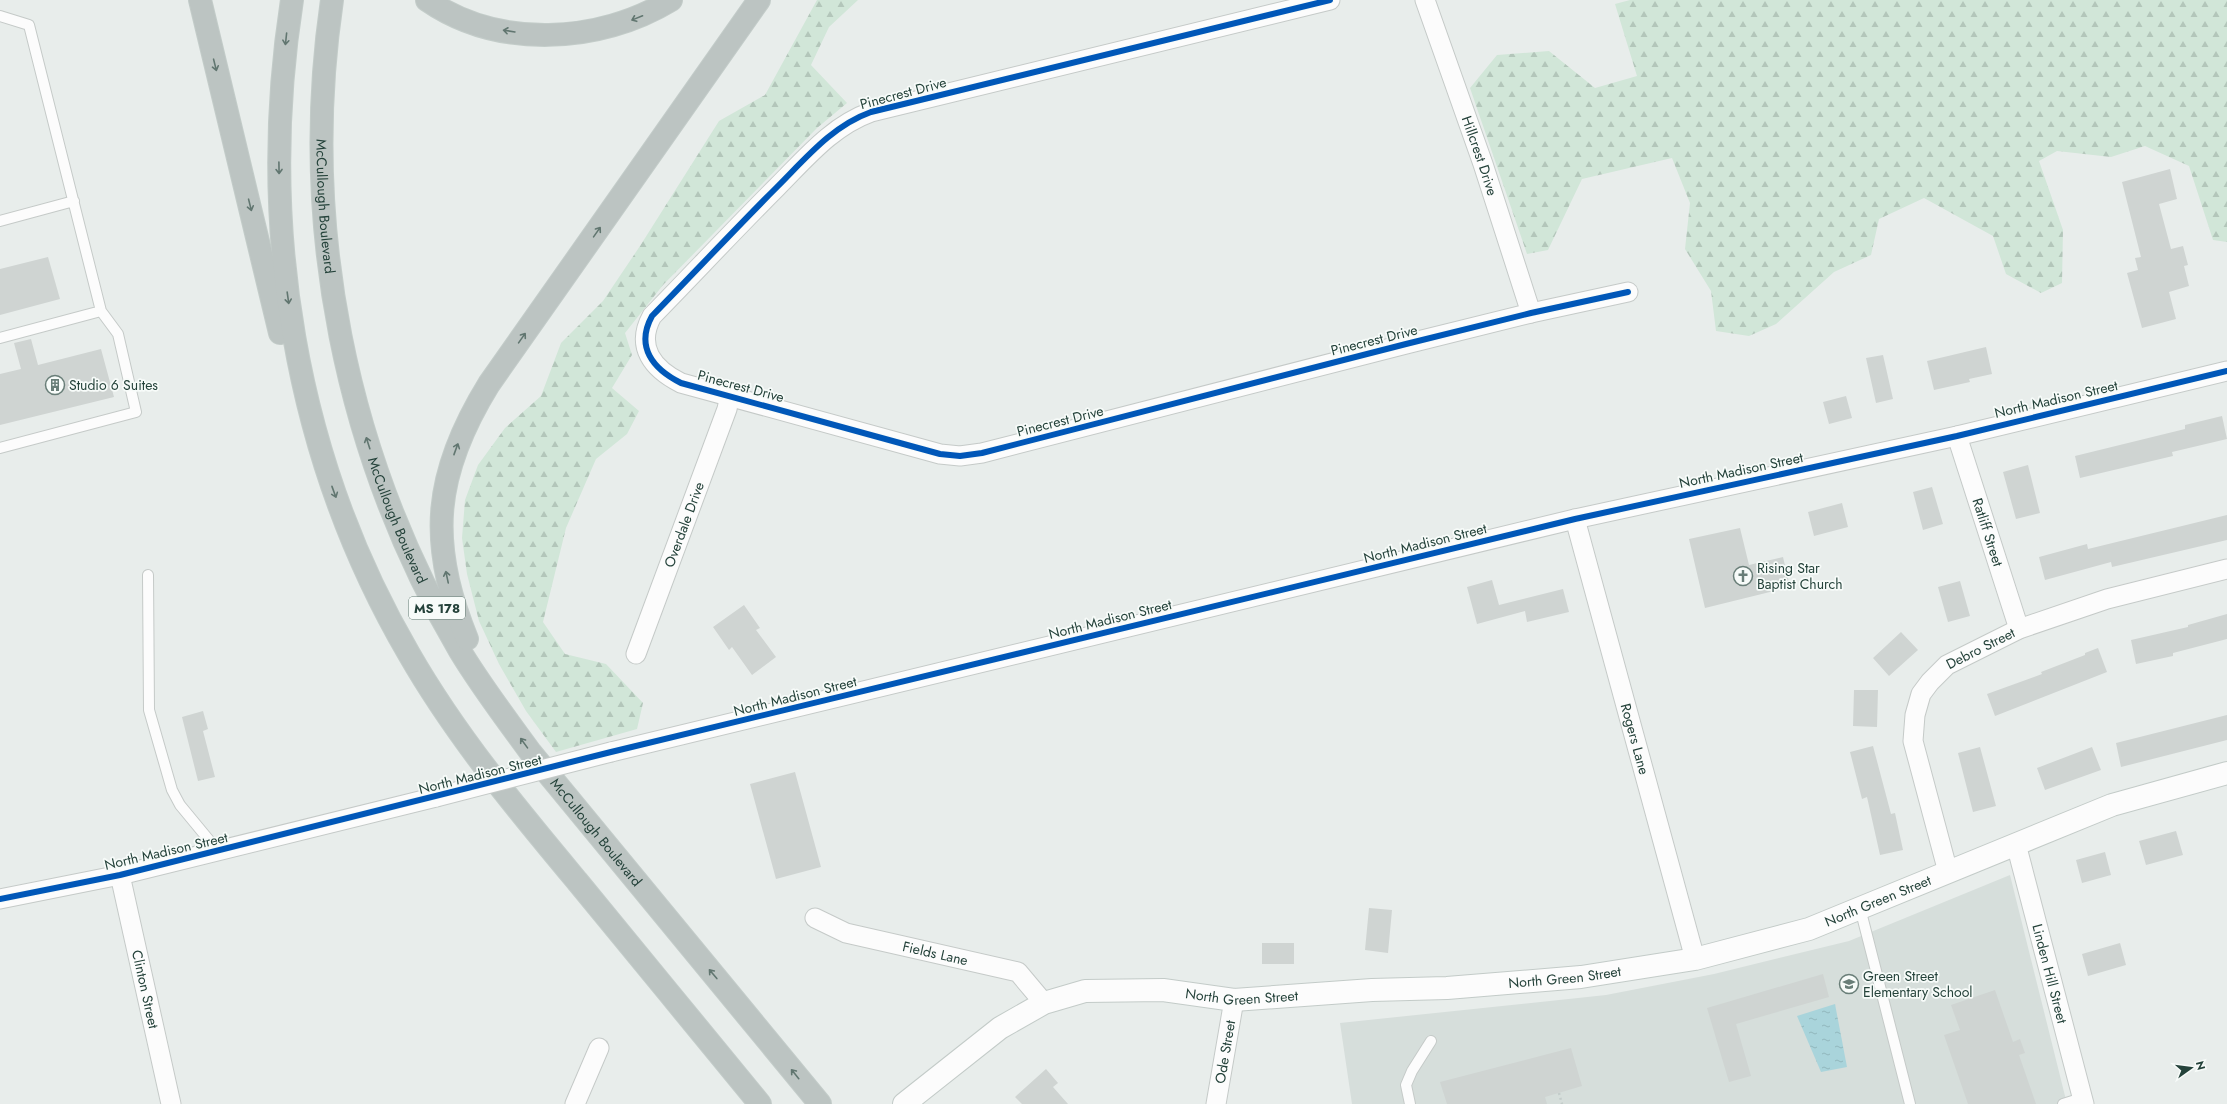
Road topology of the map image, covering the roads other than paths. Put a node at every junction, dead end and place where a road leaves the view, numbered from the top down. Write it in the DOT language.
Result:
graph roads {
  1 [pos="188,0"];
  2 [pos="200,0"];
  3 [pos="292,0"];
  4 [pos="332,0"];
  5 [pos="427,0"];
  6 [pos="671,0"];
  7 [pos="759,0"];
  8 [pos="1330,0"];
  9 [pos="1425,0"];
  10 [pos="0,16"];
  11 [pos="210,42"];
  12 [pos="74,202"];
  13 [pos="0,221"];
  14 [pos="1628,292"];
  15 [pos="101,310"];
  16 [pos="1532,313"];
  17 [pos="0,338"];
  18 [pos="2227,371"];
  19 [pos="730,395"];
  20 [pos="1957,436"];
  21 [pos="0,448"];
  22 [pos="323,460"];
  23 [pos="1575,519"];
  24 [pos="2227,569"];
  25 [pos="148,575"];
  26 [pos="2019,629"];
  27 [pos="636,654"];
  28 [pos="496,704"];
  29 [pos="2227,774"];
  30 [pos="2016,844"];
  31 [pos="218,851"];
  32 [pos="1948,872"];
  33 [pos="120,875"];
  34 [pos="0,899"];
  35 [pos="1860,908"];
  36 [pos="815,918"];
  37 [pos="1695,959"];
  38 [pos="1234,1000"];
  39 [pos="1044,1003"];
  40 [pos="1431,1041"];
  41 [pos="599,1048"];
  42 [pos="2083,1101"];
  43 [pos="171,1104"];
  44 [pos="575,1104"];
  45 [pos="760,1104"];
  46 [pos="820,1104"];
  47 [pos="904,1104"];
  48 [pos="1216,1104"];
  49 [pos="1410,1104"];
  50 [pos="1910,1104"];
  51 [pos="2064,1104"];
  1 -- 11 [label="highway"];
  2 -- 11 [label="highway"];
  3 -- 22 [label="highway, MS 178, one-way"];
  28 -- 4 [label="highway, McCullough Boulevard / MS 178, one-way"];
  6 -- 5 [label="highway, one-way"];
  28 -- 7 [label="highway, one-way"];
  8 -- 19 [label="street, Pinecrest Drive"];
  9 -- 16 [label="street, Hillcrest Drive"];
  10 -- 12 [label="lane"];
  11 -- 22 [label="highway, one-way"];
  12 -- 13 [label="lane"];
  12 -- 15 [label="lane"];
  14 -- 16 [label="street, Pinecrest Drive"];
  15 -- 17 [label="lane"];
  15 -- 21 [label="lane"];
  16 -- 19 [label="street, Pinecrest Drive"];
  18 -- 20 [label="street, North Madison Street"];
  19 -- 27 [label="street, Overdale Drive"];
  20 -- 23 [label="street, North Madison Street"];
  20 -- 26 [label="street, Ratliff Street"];
  22 -- 45 [label="highway, MS 178, one-way"];
  23 -- 31 [label="street, North Madison Street, bridge"];
  23 -- 37 [label="street, Rogers Lane"];
  24 -- 26 [label="street, Debro Street"];
  25 -- 31 [label="lane"];
  26 -- 32 [label="street, Debro Street"];
  46 -- 28 [label="highway, McCullough Boulevard / MS 178, one-way"];
  29 -- 30 [label="street, North Green Street"];
  30 -- 32 [label="street, North Green Street"];
  30 -- 42 [label="street, Linden Hill Street"];
  31 -- 33 [label="street, North Madison Street"];
  32 -- 35 [label="street, North Green Street"];
  33 -- 34 [label="street, North Madison Street"];
  33 -- 43 [label="street, Clinton Street"];
  35 -- 37 [label="street, North Green Street"];
  35 -- 50 [label="lane"];
  36 -- 39 [label="street, Fields Lane"];
  37 -- 38 [label="street, North Green Street"];
  38 -- 39 [label="street, North Green Street"];
  38 -- 48 [label="street, Ode Street"];
  39 -- 47 [label="street, North Green Street"];
  40 -- 49 [label="lane"];
  41 -- 44 [label="street"];
  42 -- 51 [label="lane"];
}
